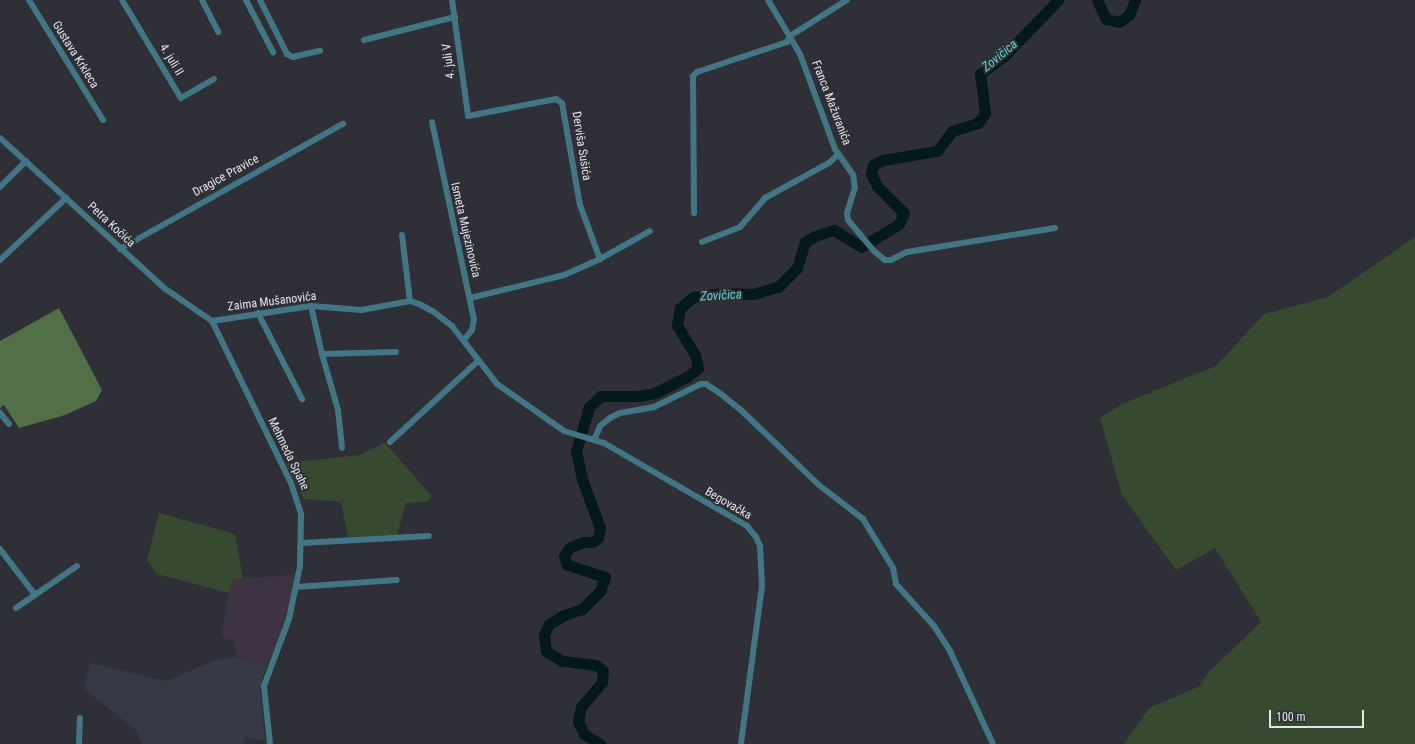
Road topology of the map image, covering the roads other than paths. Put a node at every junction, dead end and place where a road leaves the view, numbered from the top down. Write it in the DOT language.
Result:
graph roads {
  1 [pos="29,0"];
  2 [pos="122,0"];
  3 [pos="202,0"];
  4 [pos="246,0"];
  5 [pos="260,0"];
  6 [pos="452,0"];
  7 [pos="768,0"];
  8 [pos="847,0"];
  9 [pos="455,17"];
  10 [pos="218,32"];
  11 [pos="790,36"];
  12 [pos="364,40"];
  13 [pos="320,51"];
  14 [pos="273,52"];
  15 [pos="214,79"];
  16 [pos="470,117"];
  17 [pos="103,120"];
  18 [pos="432,122"];
  19 [pos="343,124"];
  20 [pos="0,138"];
  21 [pos="839,154"];
  22 [pos="26,161"];
  23 [pos="0,187"];
  24 [pos="66,198"];
  25 [pos="694,213"];
  26 [pos="1055,228"];
  27 [pos="650,231"];
  28 [pos="402,234"];
  29 [pos="702,242"];
  30 [pos="120,249"];
  31 [pos="600,259"];
  32 [pos="0,260"];
  33 [pos="470,298"];
  34 [pos="410,301"];
  35 [pos="311,306"];
  36 [pos="258,313"];
  37 [pos="212,321"];
  38 [pos="464,340"];
  39 [pos="396,352"];
  40 [pos="322,354"];
  41 [pos="478,361"];
  42 [pos="302,399"];
  43 [pos="0,413"];
  44 [pos="9,424"];
  45 [pos="595,438"];
  46 [pos="390,442"];
  47 [pos="342,448"];
  48 [pos="429,536"];
  49 [pos="302,543"];
  50 [pos="0,549"];
  51 [pos="77,566"];
  52 [pos="397,580"];
  53 [pos="296,587"];
  54 [pos="34,595"];
  55 [pos="16,608"];
  56 [pos="80,718"];
  57 [pos="79,744"];
  58 [pos="270,744"];
  59 [pos="741,744"];
  60 [pos="993,744"];
  1 -- 17 [label="street, Gustava Krkleca"];
  2 -- 15 [label="street, 4. juli II"];
  3 -- 10 [label="street"];
  4 -- 14 [label="street"];
  5 -- 13 [label="street"];
  6 -- 9 [label="street, 4. juli V"];
  7 -- 11 [label="street, Franca Mažuranića"];
  8 -- 11 [label="street"];
  9 -- 12 [label="street"];
  9 -- 16 [label="street, 4. juli V"];
  11 -- 21 [label="street, Franca Mažuranića"];
  11 -- 25 [label="street"];
  16 -- 31 [label="street, Derviša Sušića"];
  18 -- 33 [label="street, Ismeta Mujezinovića"];
  19 -- 30 [label="street, Dragice Pravice"];
  20 -- 22 [label="street, Petra Kočića"];
  21 -- 26 [label="street, Franca Mažuranića"];
  21 -- 29 [label="street"];
  22 -- 23 [label="street"];
  22 -- 24 [label="street, Petra Kočića"];
  24 -- 30 [label="street, Petra Kočića"];
  24 -- 32 [label="street"];
  27 -- 31 [label="street"];
  28 -- 34 [label="street"];
  30 -- 37 [label="street, Petra Kočića"];
  31 -- 33 [label="street"];
  33 -- 38 [label="street, Ismeta Mujezinovića"];
  34 -- 35 [label="street, Zaima Mušanovića"];
  34 -- 38 [label="street"];
  35 -- 36 [label="street, Zaima Mušanovića"];
  35 -- 40 [label="street"];
  36 -- 37 [label="street, Zaima Mušanovića"];
  36 -- 42 [label="street"];
  37 -- 49 [label="street, Mehmeda Spahe"];
  38 -- 41 [label="street"];
  39 -- 40 [label="street"];
  40 -- 47 [label="street"];
  41 -- 45 [label="street"];
  41 -- 46 [label="street"];
  43 -- 44 [label="street"];
  45 -- 59 [label="street, Begovačka"];
  45 -- 60 [label="street"];
  48 -- 49 [label="street"];
  49 -- 53 [label="street, Mehmeda Spahe"];
  50 -- 54 [label="street"];
  51 -- 54 [label="street"];
  52 -- 53 [label="street"];
  53 -- 58 [label="street, Mehmeda Spahe"];
  54 -- 55 [label="street"];
  56 -- 57 [label="street"];
}
